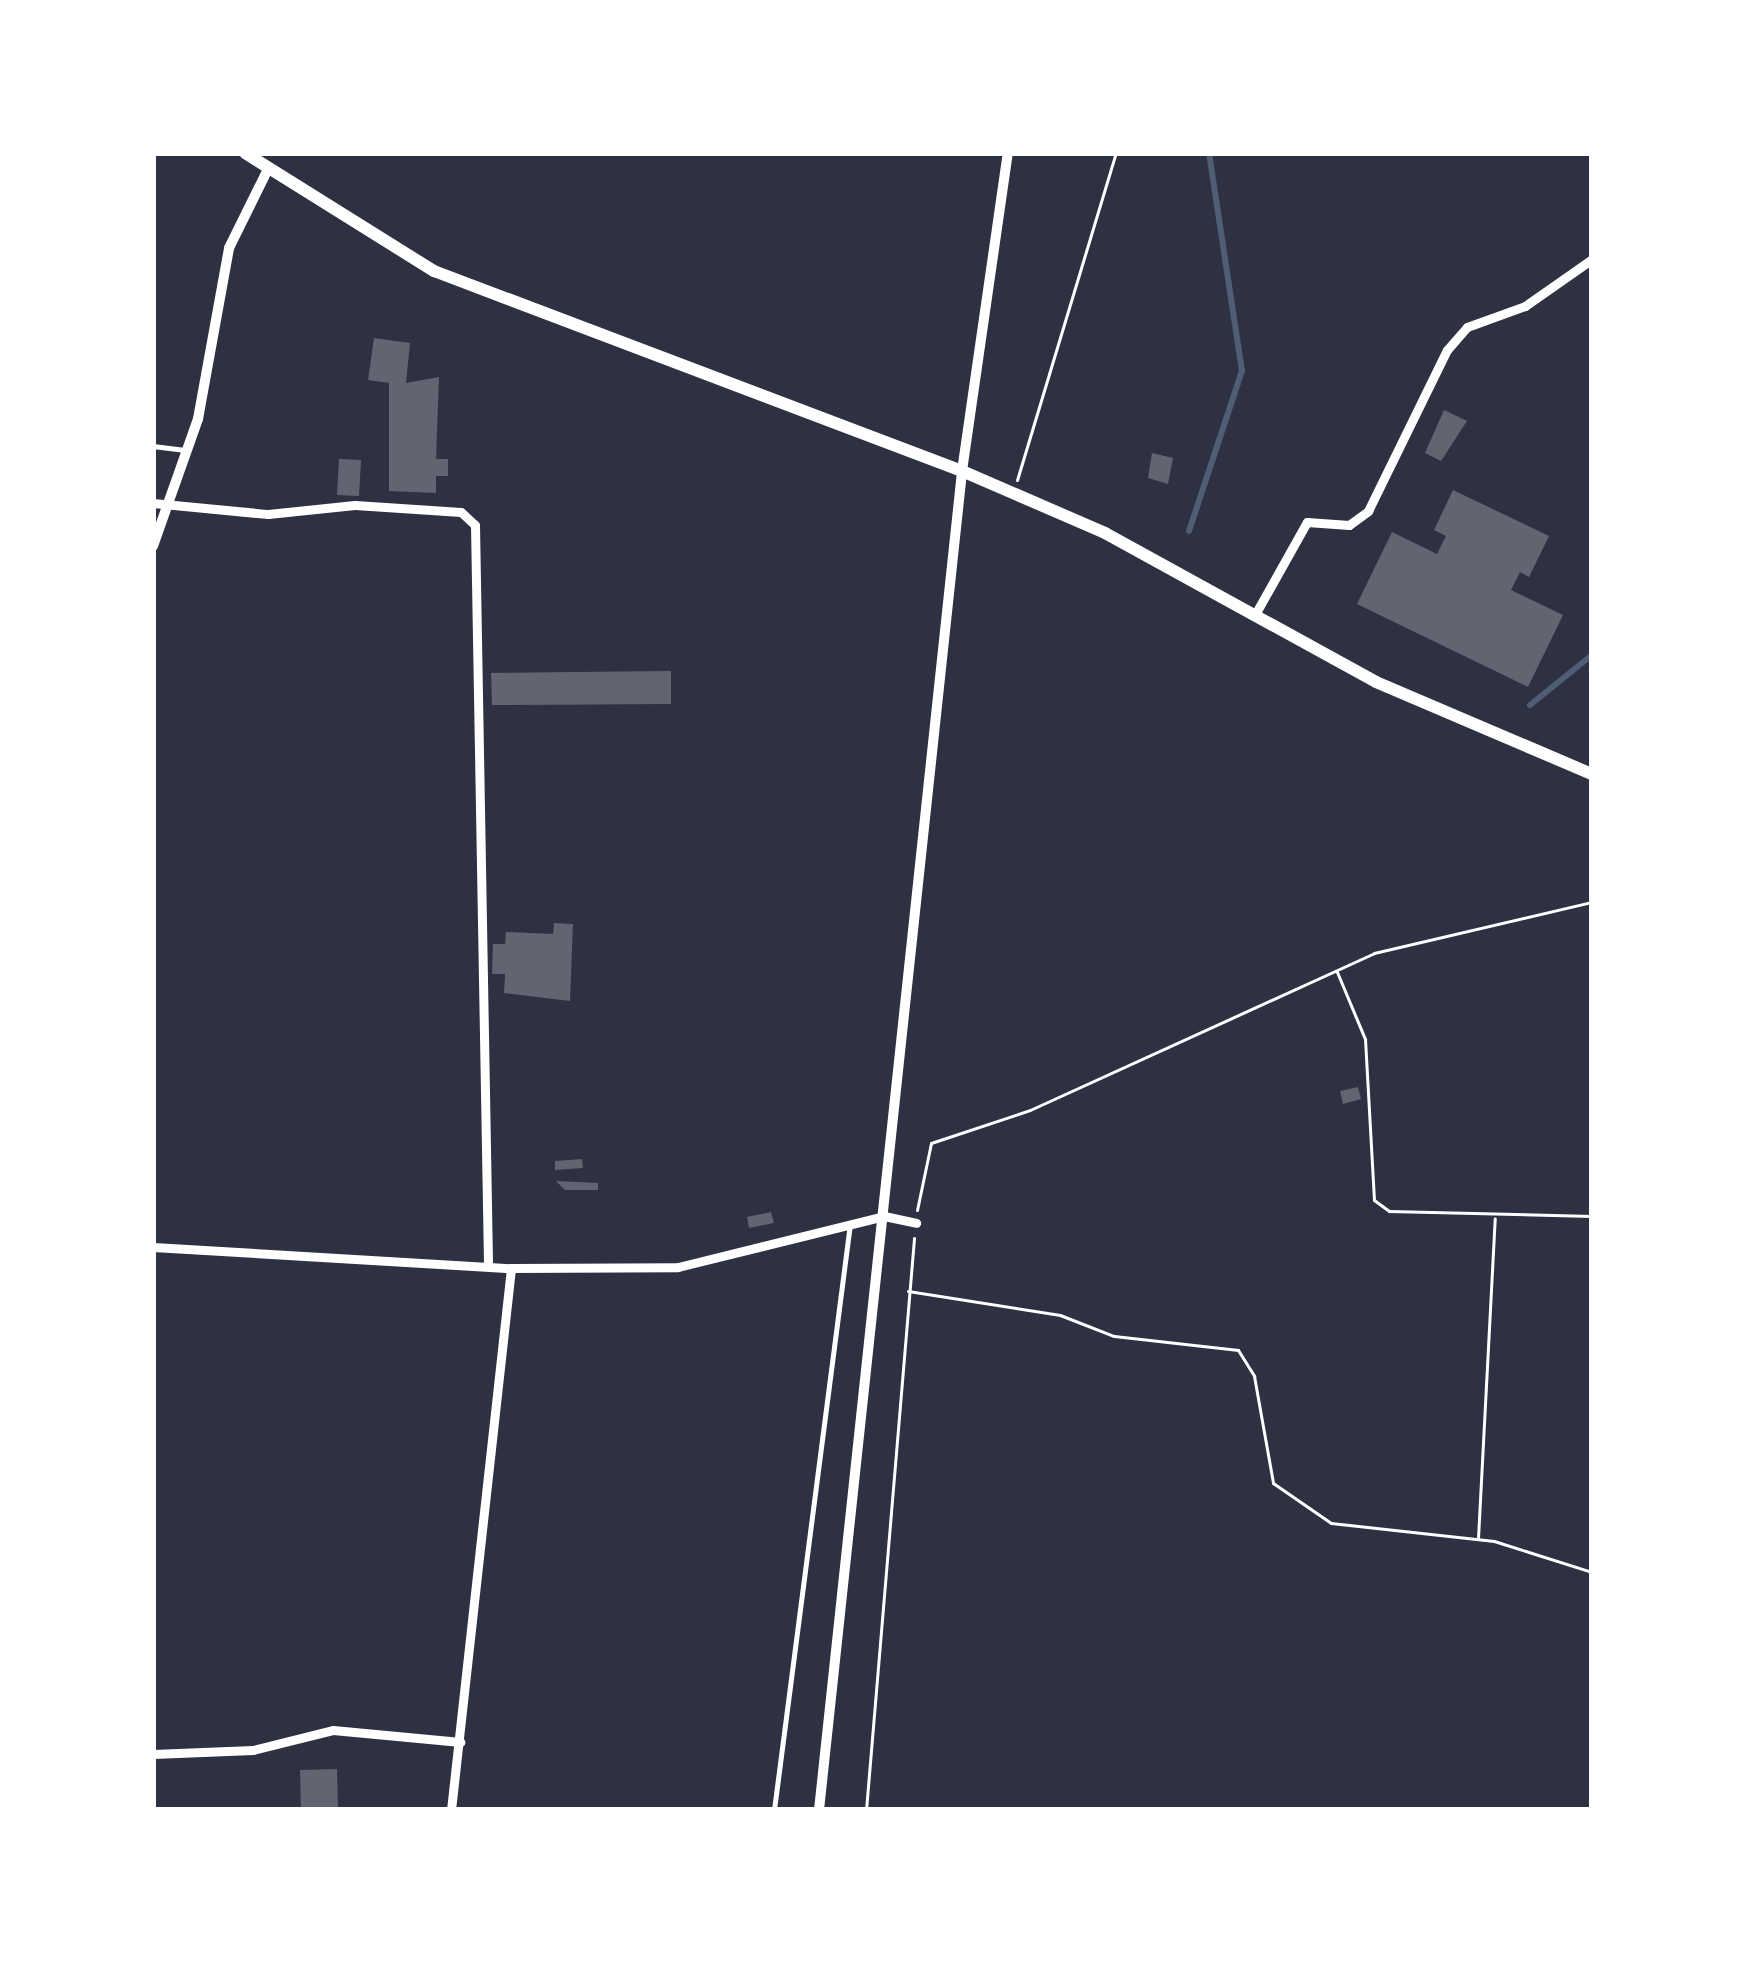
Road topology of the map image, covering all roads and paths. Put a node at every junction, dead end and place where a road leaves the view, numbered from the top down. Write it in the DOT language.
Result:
graph roads {
  1 [pos="245,153"];
  2 [pos="1008,153"];
  3 [pos="1116,153"];
  4 [pos="268,169"];
  5 [pos="1592,259"];
  6 [pos="153,446"];
  7 [pos="188,450"];
  8 [pos="962,471"];
  9 [pos="1013,493"];
  10 [pos="153,503"];
  11 [pos="168,505"];
  12 [pos="153,546"];
  13 [pos="1257,611"];
  14 [pos="1592,774"];
  15 [pos="1592,902"];
  16 [pos="1336,970"];
  17 [pos="884,1216"];
  18 [pos="1496,1216"];
  19 [pos="1592,1216"];
  20 [pos="916,1222"];
  21 [pos="850,1224"];
  22 [pos="153,1247"];
  23 [pos="488,1263"];
  24 [pos="512,1268"];
  25 [pos="908,1292"];
  26 [pos="1478,1539"];
  27 [pos="1592,1572"];
  28 [pos="460,1742"];
  29 [pos="153,1754"];
  30 [pos="451,1810"];
  31 [pos="774,1810"];
  32 [pos="818,1810"];
  33 [pos="866,1810"];
  1 -- 4 [label="main road"];
  2 -- 8 [label="street"];
  3 -- 9 [label="path"];
  4 -- 7 [label="street"];
  4 -- 8 [label="main road"];
  5 -- 13 [label="street"];
  6 -- 7 [label="lane"];
  7 -- 11 [label="street"];
  8 -- 9 [label="main road"];
  8 -- 17 [label="street"];
  9 -- 13 [label="main road"];
  10 -- 11 [label="street"];
  11 -- 12 [label="street"];
  11 -- 23 [label="street"];
  13 -- 14 [label="main road"];
  15 -- 16 [label="path"];
  16 -- 18 [label="path"];
  16 -- 20 [label="path"];
  17 -- 20 [label="street"];
  17 -- 21 [label="street"];
  17 -- 32 [label="street"];
  18 -- 19 [label="path"];
  18 -- 26 [label="path"];
  20 -- 25 [label="path"];
  21 -- 24 [label="street"];
  21 -- 31 [label="lane"];
  22 -- 23 [label="street"];
  23 -- 24 [label="street"];
  24 -- 28 [label="street"];
  25 -- 26 [label="path"];
  25 -- 33 [label="path"];
  26 -- 27 [label="path"];
  28 -- 29 [label="street"];
  28 -- 30 [label="street"];
}
